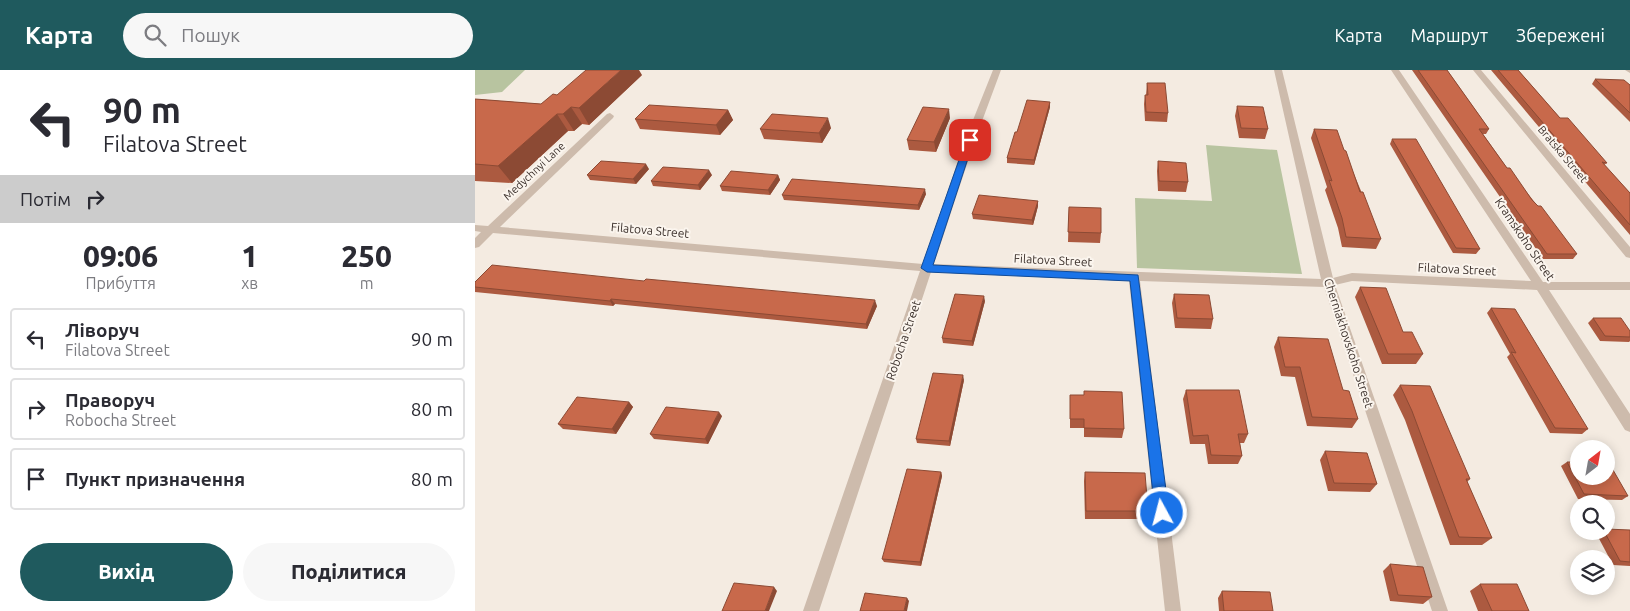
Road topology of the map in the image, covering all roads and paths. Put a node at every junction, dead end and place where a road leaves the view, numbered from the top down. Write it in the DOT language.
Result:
graph roads {
  1 [pos="997,70"];
  2 [pos="1278,70"];
  3 [pos="1395,70"];
  4 [pos="1477,70"];
  5 [pos="610,116"];
  6 [pos="475,228"];
  7 [pos="490,229"];
  8 [pos="475,244"];
  9 [pos="1630,254"];
  10 [pos="927,268"];
  11 [pos="1134,278"];
  12 [pos="1328,283"];
  13 [pos="1540,286"];
  14 [pos="1630,286"];
  15 [pos="1630,426"];
  16 [pos="811,611"];
  17 [pos="1173,611"];
  18 [pos="1440,611"];
  1 -- 10 [label="street, Robocha Street"];
  2 -- 12 [label="street, Cherniakhovskoho Street"];
  3 -- 13 [label="street, Kramskoho Street"];
  4 -- 9 [label="street, Bratska Street"];
  5 -- 7 [label="street, Medychnyi Lane"];
  6 -- 7 [label="street, Filatova Street"];
  7 -- 8 [label="street, Medychnyi Lane"];
  7 -- 10 [label="street, Filatova Street"];
  10 -- 11 [label="street, Filatova Street"];
  10 -- 16 [label="street, Robocha Street"];
  11 -- 12 [label="street, Filatova Street"];
  11 -- 17 [label="street"];
  12 -- 13 [label="street, Filatova Street"];
  12 -- 18 [label="street, Cherniakhovskoho Street"];
  13 -- 14 [label="street, Filatova Street"];
  13 -- 15 [label="street, Kramskoho Street"];
}
